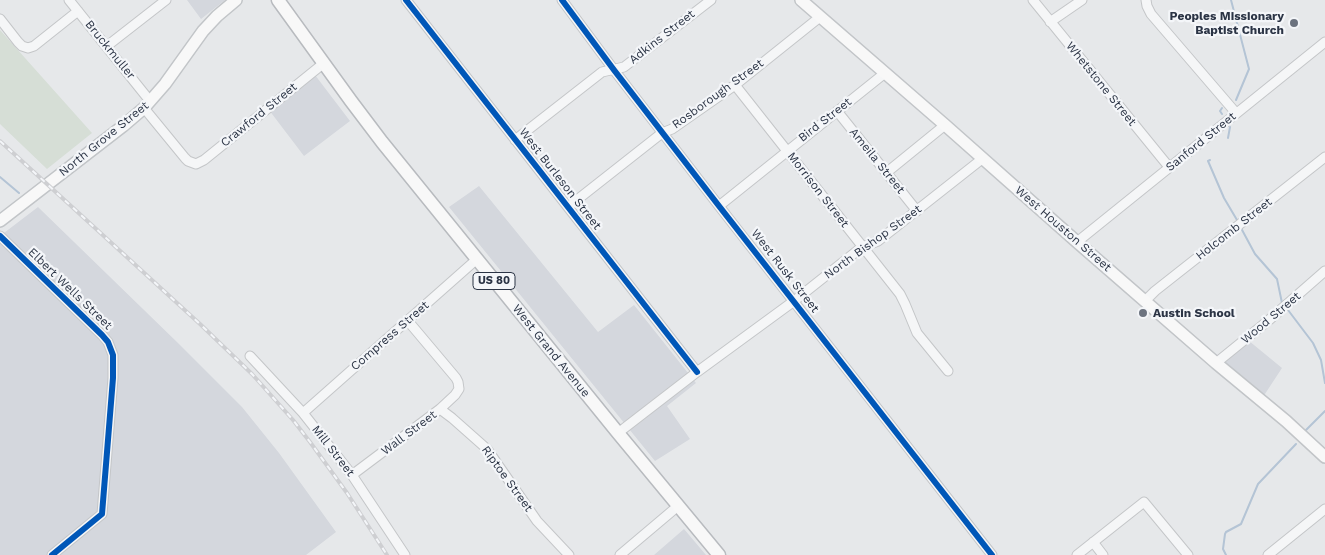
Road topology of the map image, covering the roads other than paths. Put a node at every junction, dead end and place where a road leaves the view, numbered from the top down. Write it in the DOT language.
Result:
graph roads {
  1 [pos="70,0"];
  2 [pos="166,0"];
  3 [pos="236,0"];
  4 [pos="278,0"];
  5 [pos="406,0"];
  6 [pos="562,0"];
  7 [pos="711,0"];
  8 [pos="801,0"];
  9 [pos="1033,0"];
  10 [pos="1082,0"];
  11 [pos="1146,0"];
  12 [pos="78,11"];
  13 [pos="820,16"];
  14 [pos="0,19"];
  15 [pos="1050,22"];
  16 [pos="1325,42"];
  17 [pos="107,46"];
  18 [pos="324,63"];
  19 [pos="614,70"];
  20 [pos="885,73"];
  21 [pos="735,85"];
  22 [pos="147,105"];
  23 [pos="837,111"];
  24 [pos="1236,113"];
  25 [pos="945,125"];
  26 [pos="662,133"];
  27 [pos="515,140"];
  28 [pos="787,150"];
  29 [pos="1325,157"];
  30 [pos="982,158"];
  31 [pos="193,164"];
  32 [pos="1169,168"];
  33 [pos="886,173"];
  34 [pos="719,206"];
  35 [pos="568,207"];
  36 [pos="917,211"];
  37 [pos="0,221"];
  38 [pos="0,236"];
  39 [pos="1077,242"];
  40 [pos="862,247"];
  41 [pos="477,259"];
  42 [pos="1325,271"];
  43 [pos="794,301"];
  44 [pos="1145,301"];
  45 [pos="408,321"];
  46 [pos="250,356"];
  47 [pos="1216,363"];
  48 [pos="697,372"];
  49 [pos="948,372"];
  50 [pos="440,409"];
  51 [pos="303,413"];
  52 [pos="618,433"];
  53 [pos="1325,457"];
  54 [pos="352,475"];
  55 [pos="678,506"];
  56 [pos="1325,509"];
  57 [pos="1093,542"];
  58 [pos="717,554"];
  59 [pos="52,555"];
  60 [pos="405,555"];
  61 [pos="569,555"];
  62 [pos="620,555"];
  63 [pos="992,555"];
  64 [pos="1077,555"];
  65 [pos="1103,555"];
  66 [pos="1188,555"];
  67 [pos="1268,555"];
  1 -- 12 [label="street, Bruckmuller"];
  2 -- 17 [label="street"];
  3 -- 22 [label="main road, North Grove Street"];
  4 -- 18 [label="highway, West Grand Avenue / US 80"];
  5 -- 27 [label="street, West Burleson Street"];
  6 -- 19 [label="street, West Rusk Street"];
  7 -- 19 [label="street, Adkins Street"];
  8 -- 13 [label="main road, West Houston Street"];
  9 -- 15 [label="street, Whetstone Street"];
  10 -- 15 [label="street"];
  11 -- 24 [label="street"];
  12 -- 14 [label="street"];
  12 -- 17 [label="street, Bruckmuller"];
  13 -- 20 [label="main road, West Houston Street"];
  13 -- 21 [label="street, Rosborough Street"];
  15 -- 32 [label="street, Whetstone Street"];
  16 -- 24 [label="street, Sanford Street"];
  17 -- 22 [label="street, Bruckmuller"];
  18 -- 31 [label="street, Crawford Street"];
  18 -- 41 [label="highway, West Grand Avenue / US 80"];
  19 -- 26 [label="street, West Rusk Street"];
  19 -- 27 [label="street, Adkins Street"];
  20 -- 23 [label="street, Bird Street"];
  20 -- 25 [label="main road, West Houston Street"];
  21 -- 26 [label="street, Rosborough Street"];
  21 -- 28 [label="street, Morrison Street"];
  22 -- 31 [label="street, Bruckmuller"];
  22 -- 37 [label="main road, North Grove Street"];
  23 -- 28 [label="street, Bird Street"];
  23 -- 33 [label="street, Ameila Street"];
  24 -- 32 [label="street, Sanford Street"];
  25 -- 30 [label="main road, West Houston Street"];
  25 -- 33 [label="street"];
  26 -- 34 [label="street, West Rusk Street"];
  26 -- 35 [label="street, Rosborough Street"];
  27 -- 35 [label="street, West Burleson Street"];
  28 -- 34 [label="street, Bird Street"];
  28 -- 40 [label="street, Morrison Street"];
  29 -- 44 [label="street, Holcomb Street"];
  30 -- 36 [label="street, North Bishop Street"];
  30 -- 39 [label="main road, West Houston Street"];
  32 -- 39 [label="street, Sanford Street"];
  33 -- 36 [label="street, Ameila Street"];
  34 -- 43 [label="street, West Rusk Street"];
  35 -- 48 [label="street, West Burleson Street"];
  36 -- 40 [label="street, North Bishop Street"];
  38 -- 59 [label="street, Elbert Wells Street"];
  39 -- 44 [label="main road, West Houston Street"];
  40 -- 43 [label="street, North Bishop Street"];
  40 -- 49 [label="street, Morrison Street"];
  41 -- 45 [label="street, Compress Street"];
  41 -- 52 [label="highway, West Grand Avenue / US 80"];
  42 -- 47 [label="street, Wood Street"];
  43 -- 48 [label="street, North Bishop Street"];
  43 -- 63 [label="street, West Rusk Street"];
  44 -- 47 [label="main road, West Houston Street"];
  45 -- 50 [label="street, Wall Street"];
  45 -- 51 [label="street, Compress Street"];
  46 -- 51 [label="street, Mill Street"];
  47 -- 53 [label="main road, West Houston Street"];
  48 -- 52 [label="street, North Bishop Street"];
  50 -- 54 [label="street, Wall Street"];
  50 -- 61 [label="street, Riptoe Street"];
  51 -- 54 [label="street, Mill Street"];
  52 -- 55 [label="highway, West Grand Avenue / US 80"];
  54 -- 60 [label="street, Mill Street"];
  55 -- 58 [label="highway, West Grand Avenue / US 80"];
  55 -- 62 [label="street"];
  56 -- 67 [label="street"];
  57 -- 64 [label="street"];
  57 -- 65 [label="street"];
  57 -- 66 [label="street"];
}
